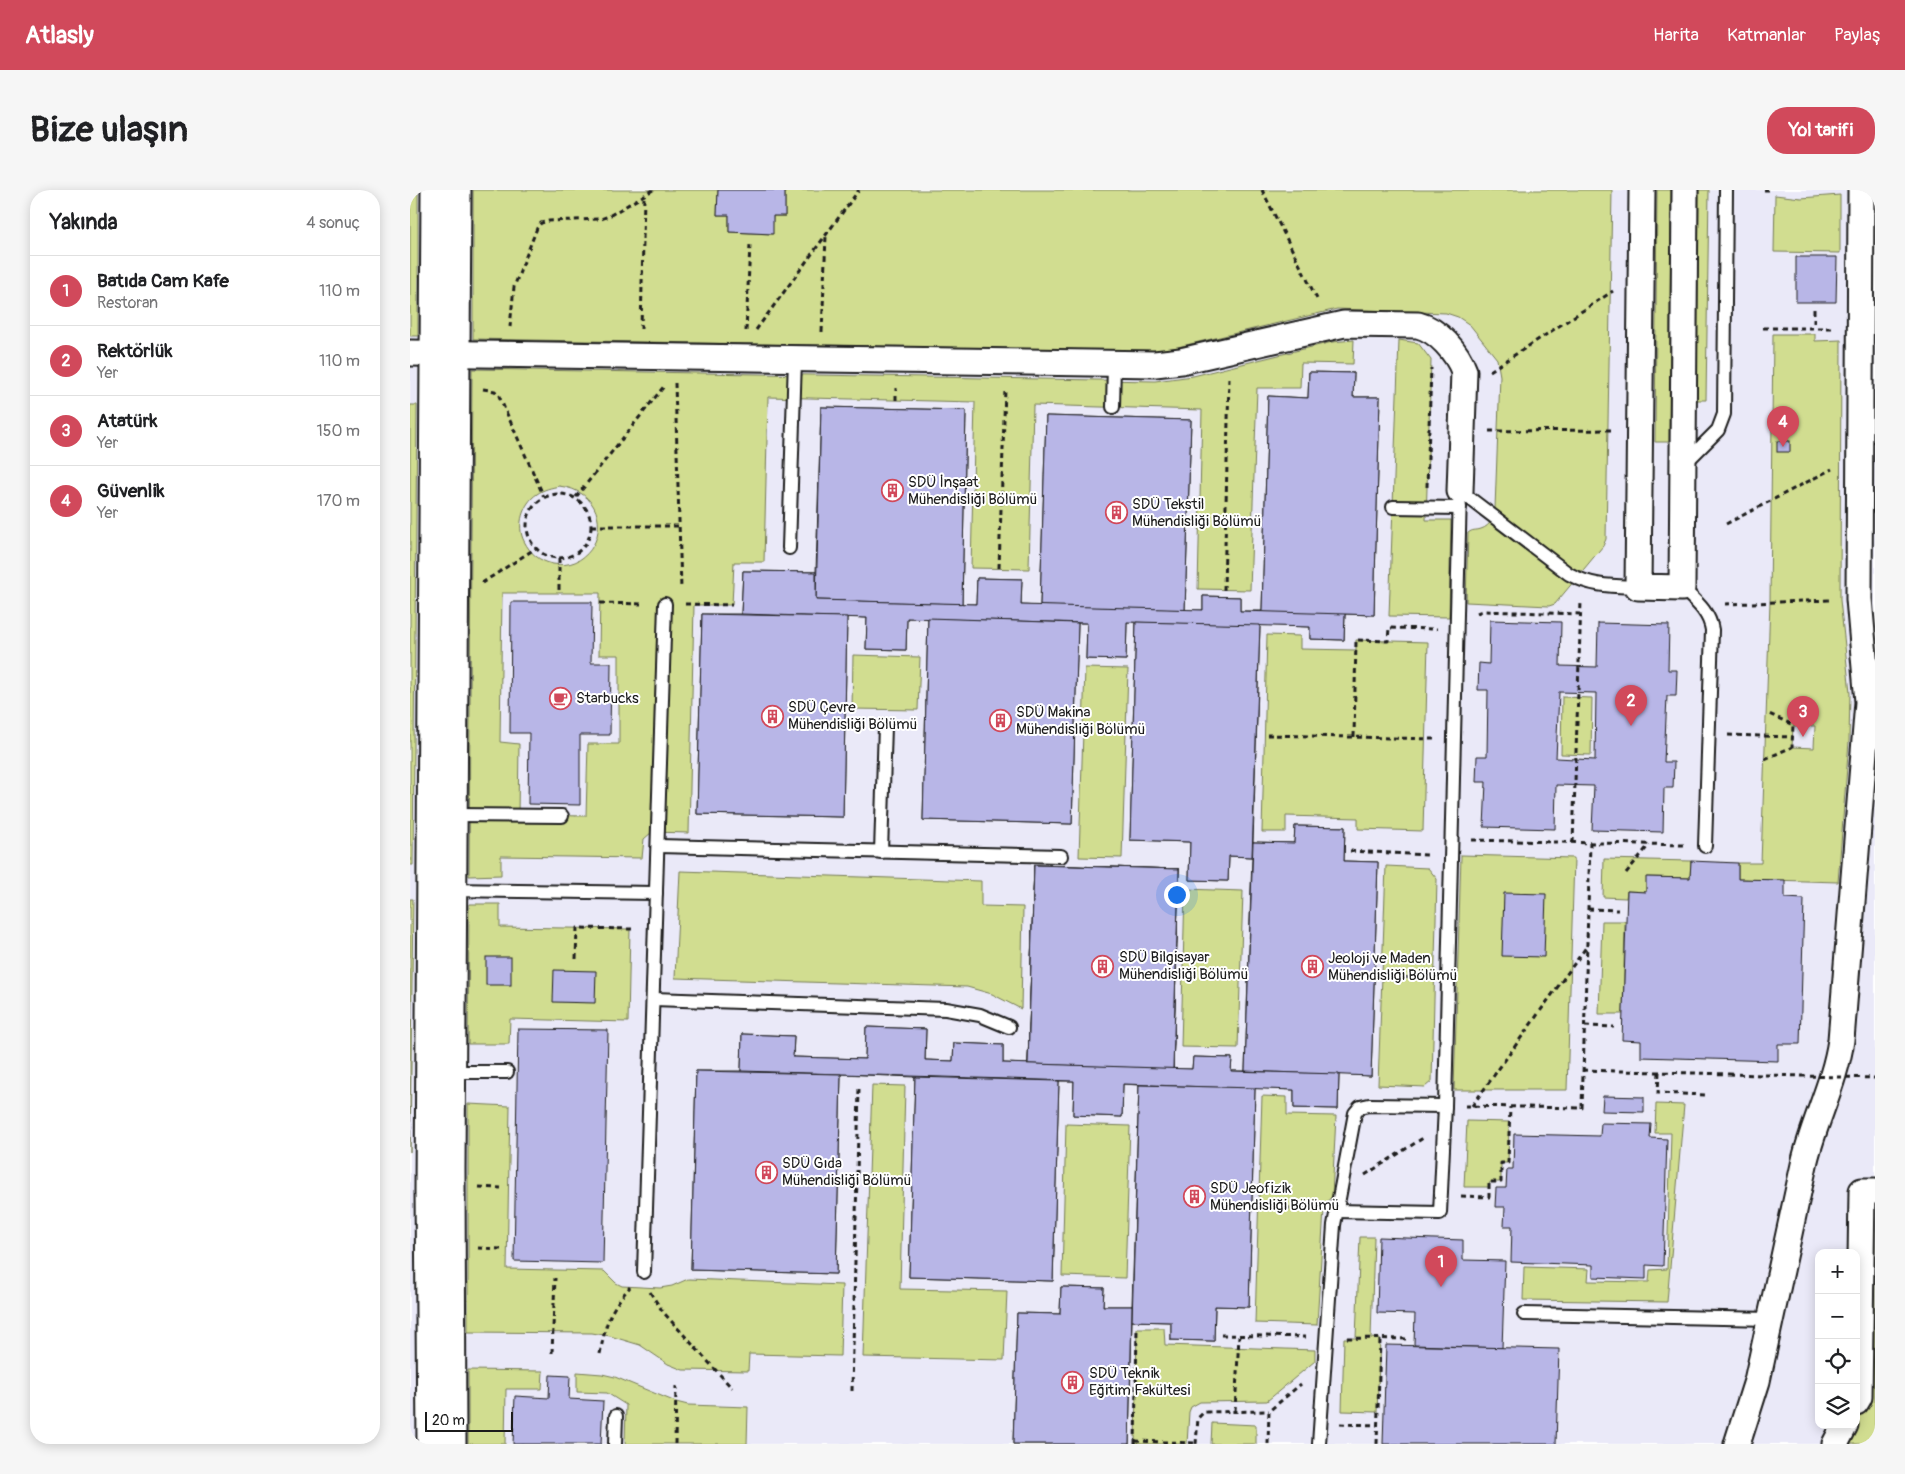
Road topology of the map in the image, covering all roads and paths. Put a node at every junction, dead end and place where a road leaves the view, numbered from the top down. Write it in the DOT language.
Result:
graph roads {
  1 [pos="434,190"];
  2 [pos="458,190"];
  3 [pos="653,190"];
  4 [pos="859,190"];
  5 [pos="1262,190"];
  6 [pos="1642,190"];
  7 [pos="1685,190"];
  8 [pos="1726,190"];
  9 [pos="1861,190"];
  10 [pos="644,195"];
  11 [pos="826,235"];
  12 [pos="750,244"];
  13 [pos="1620,287"];
  14 [pos="1319,303"];
  15 [pos="1814,309"];
  16 [pos="1763,328"];
  17 [pos="1814,328"];
  18 [pos="1840,328"];
  19 [pos="510,330"];
  20 [pos="1432,330"];
  21 [pos="641,332"];
  22 [pos="746,334"];
  23 [pos="751,336"];
  24 [pos="822,336"];
  25 [pos="434,353"];
  26 [pos="795,359"];
  27 [pos="1114,364"];
  28 [pos="1493,368"];
  29 [pos="1229,377"];
  30 [pos="669,380"];
  31 [pos="675,382"];
  32 [pos="1005,388"];
  33 [pos="481,389"];
  34 [pos="1113,407"];
  35 [pos="1618,430"];
  36 [pos="1500,431"];
  37 [pos="1683,465"];
  38 [pos="1840,465"];
  39 [pos="544,497"];
  40 [pos="576,497"];
  41 [pos="1460,500"];
  42 [pos="1393,507"];
  43 [pos="1427,508"];
  44 [pos="1726,524"];
  45 [pos="592,526"];
  46 [pos="678,526"];
  47 [pos="536,548"];
  48 [pos="788,548"];
  49 [pos="559,558"];
  50 [pos="999,568"];
  51 [pos="479,586"];
  52 [pos="1638,587"];
  53 [pos="1224,590"];
  54 [pos="559,593"];
  55 [pos="682,595"];
  56 [pos="1690,597"];
  57 [pos="1581,598"];
  58 [pos="1860,599"];
  59 [pos="665,604"];
  60 [pos="1482,611"];
  61 [pos="1580,614"];
  62 [pos="1458,630"];
  63 [pos="1767,712"];
  64 [pos="885,726"];
  65 [pos="1267,735"];
  66 [pos="1709,735"];
  67 [pos="1354,737"];
  68 [pos="1792,737"];
  69 [pos="1412,739"];
  70 [pos="1765,759"];
  71 [pos="454,815"];
  72 [pos="562,816"];
  73 [pos="1470,840"];
  74 [pos="1573,842"];
  75 [pos="1590,843"];
  76 [pos="1649,844"];
  77 [pos="658,846"];
  78 [pos="1704,846"];
  79 [pos="881,852"];
  80 [pos="1350,852"];
  81 [pos="1061,856"];
  82 [pos="1452,856"];
  83 [pos="1626,873"];
  84 [pos="442,890"];
  85 [pos="656,893"];
  86 [pos="1588,909"];
  87 [pos="1618,910"];
  88 [pos="655,929"];
  89 [pos="1587,946"];
  90 [pos="576,959"];
  91 [pos="1387,977"];
  92 [pos="1448,978"];
  93 [pos="653,999"];
  94 [pos="1584,1026"];
  95 [pos="1009,1027"];
  96 [pos="1614,1028"];
  97 [pos="1583,1070"];
  98 [pos="452,1072"];
  99 [pos="507,1072"];
  100 [pos="1658,1072"];
  101 [pos="1875,1078"];
  102 [pos="859,1088"];
  103 [pos="1705,1095"];
  104 [pos="1445,1106"];
  105 [pos="1472,1106"];
  106 [pos="1510,1107"];
  107 [pos="1444,1125"];
  108 [pos="430,1168"];
  109 [pos="476,1187"];
  110 [pos="501,1188"];
  111 [pos="1340,1191"];
  112 [pos="1875,1191"];
  113 [pos="1441,1195"];
  114 [pos="1258,1207"];
  115 [pos="1330,1210"];
  116 [pos="476,1248"];
  117 [pos="502,1249"];
  118 [pos="644,1272"];
  119 [pos="555,1278"];
  120 [pos="1524,1314"];
  121 [pos="1772,1319"];
  122 [pos="1137,1328"];
  123 [pos="1221,1335"];
  124 [pos="1239,1336"];
  125 [pos="1326,1338"];
  126 [pos="1380,1339"];
  127 [pos="1409,1339"];
  128 [pos="552,1353"];
  129 [pos="600,1354"];
  130 [pos="1306,1379"];
  131 [pos="1859,1384"];
  132 [pos="676,1386"];
  133 [pos="732,1388"];
  134 [pos="852,1391"];
  135 [pos="1235,1411"];
  136 [pos="1269,1411"];
  137 [pos="616,1416"];
  138 [pos="1320,1423"];
  139 [pos="1377,1425"];
  140 [pos="1843,1429"];
  141 [pos="1135,1442"];
  142 [pos="1196,1443"];
  143 [pos="430,1444"];
  144 [pos="453,1444"];
  145 [pos="615,1444"];
  146 [pos="675,1444"];
  147 [pos="1268,1444"];
  148 [pos="1319,1444"];
  149 [pos="1377,1444"];
  150 [pos="1737,1444"];
  151 [pos="1835,1444"];
  1 -- 25 [label="street"];
  2 -- 25 [label="street"];
  3 -- 10 [label="path"];
  4 -- 11 [label="path"];
  5 -- 14 [label="path"];
  6 -- 52 [label="street"];
  7 -- 37 [label="street"];
  8 -- 37 [label="lane"];
  9 -- 58 [label="street"];
  10 -- 19 [label="path"];
  10 -- 21 [label="path"];
  11 -- 23 [label="path"];
  11 -- 24 [label="path"];
  12 -- 22 [label="path"];
  13 -- 28 [label="path"];
  15 -- 17 [label="path"];
  16 -- 17 [label="path"];
  17 -- 18 [label="path"];
  20 -- 27 [label="street"];
  20 -- 41 [label="street"];
  20 -- 43 [label="path"];
  25 -- 26 [label="street"];
  25 -- 71 [label="street"];
  25 -- 84 [label="street"];
  26 -- 27 [label="street"];
  26 -- 48 [label="lane"];
  27 -- 34 [label="lane"];
  29 -- 53 [label="path"];
  30 -- 40 [label="path"];
  31 -- 46 [label="path"];
  32 -- 50 [label="path"];
  33 -- 39 [label="path"];
  35 -- 36 [label="path"];
  37 -- 56 [label="street"];
  38 -- 44 [label="path"];
  39 -- 40 [label="path"];
  39 -- 47 [label="path"];
  40 -- 45 [label="path"];
  41 -- 43 [label="lane"];
  41 -- 52 [label="lane"];
  41 -- 62 [label="lane"];
  42 -- 43 [label="lane"];
  45 -- 46 [label="path"];
  45 -- 49 [label="path"];
  46 -- 55 [label="path"];
  47 -- 49 [label="path"];
  47 -- 51 [label="path"];
  49 -- 54 [label="path"];
  52 -- 56 [label="street"];
  56 -- 58 [label="path"];
  56 -- 66 [label="lane"];
  57 -- 61 [label="path"];
  58 -- 121 [label="street"];
  59 -- 77 [label="lane"];
  60 -- 61 [label="path"];
  61 -- 74 [label="path"];
  62 -- 67 [label="path"];
  62 -- 82 [label="lane"];
  63 -- 68 [label="path"];
  64 -- 79 [label="lane"];
  65 -- 67 [label="path"];
  66 -- 68 [label="path"];
  66 -- 78 [label="lane"];
  67 -- 69 [label="path"];
  68 -- 70 [label="path"];
  71 -- 72 [label="lane"];
  71 -- 84 [label="street"];
  73 -- 74 [label="path"];
  74 -- 75 [label="path"];
  75 -- 76 [label="path"];
  75 -- 86 [label="path"];
  76 -- 78 [label="path"];
  76 -- 83 [label="path"];
  77 -- 79 [label="lane"];
  77 -- 85 [label="lane"];
  79 -- 81 [label="lane"];
  80 -- 82 [label="path"];
  82 -- 92 [label="lane"];
  84 -- 85 [label="lane"];
  84 -- 98 [label="street"];
  84 -- 108 [label="street"];
  85 -- 88 [label="lane"];
  86 -- 87 [label="path"];
  86 -- 89 [label="path"];
  88 -- 90 [label="path"];
  88 -- 93 [label="lane"];
  89 -- 94 [label="path"];
  89 -- 105 [label="path"];
  91 -- 92 [label="path"];
  92 -- 104 [label="lane"];
  93 -- 95 [label="lane"];
  93 -- 118 [label="lane"];
  94 -- 96 [label="path"];
  94 -- 97 [label="path"];
  97 -- 100 [label="path"];
  97 -- 106 [label="path"];
  98 -- 99 [label="lane"];
  98 -- 108 [label="street"];
  100 -- 101 [label="path, bridge"];
  100 -- 103 [label="path"];
  102 -- 134 [label="path"];
  104 -- 105 [label="path"];
  104 -- 107 [label="lane"];
  104 -- 111 [label="lane"];
  105 -- 106 [label="path"];
  106 -- 113 [label="path"];
  107 -- 111 [label="path"];
  107 -- 113 [label="lane"];
  108 -- 143 [label="street"];
  108 -- 144 [label="street"];
  109 -- 110 [label="path"];
  111 -- 115 [label="lane"];
  111 -- 115 [label="path"];
  112 -- 131 [label="street"];
  113 -- 115 [label="lane"];
  114 -- 115 [label="path"];
  115 -- 125 [label="lane"];
  116 -- 117 [label="path"];
  118 -- 129 [label="path"];
  118 -- 133 [label="path"];
  119 -- 128 [label="path"];
  120 -- 121 [label="lane"];
  121 -- 150 [label="street"];
  122 -- 141 [label="path"];
  123 -- 124 [label="path"];
  124 -- 125 [label="path"];
  124 -- 135 [label="path"];
  125 -- 126 [label="path"];
  125 -- 138 [label="lane"];
  126 -- 127 [label="path"];
  126 -- 139 [label="path"];
  130 -- 136 [label="path"];
  132 -- 146 [label="path"];
  135 -- 136 [label="path"];
  135 -- 142 [label="path"];
  136 -- 147 [label="path"];
  137 -- 145 [label="lane"];
  138 -- 139 [label="path"];
  138 -- 148 [label="lane"];
  139 -- 149 [label="path"];
  140 -- 151 [label="street"];
  141 -- 142 [label="path"];
}
